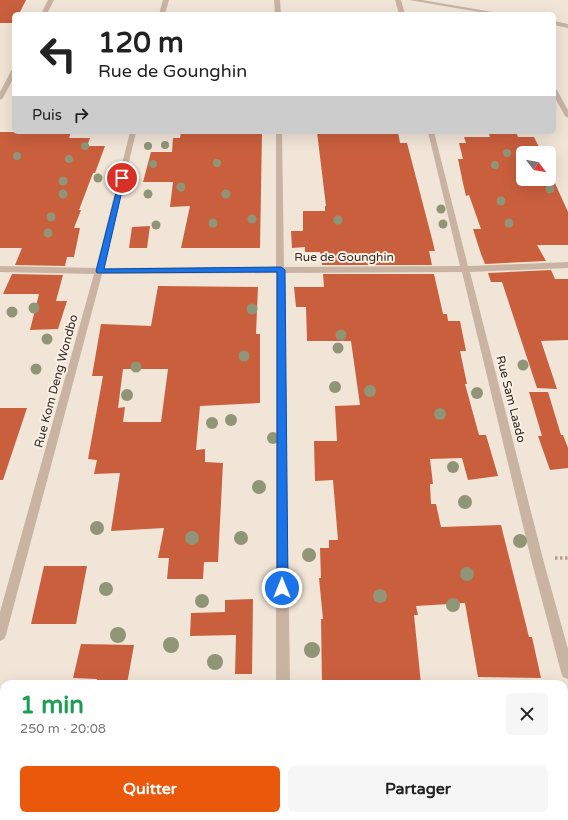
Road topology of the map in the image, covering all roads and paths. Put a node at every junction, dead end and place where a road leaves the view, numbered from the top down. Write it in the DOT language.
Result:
graph roads {
  1 [pos="51,0"];
  2 [pos="166,0"];
  3 [pos="277,0"];
  4 [pos="398,0"];
  5 [pos="412,0"];
  6 [pos="45,12"];
  7 [pos="163,12"];
  8 [pos="278,12"];
  9 [pos="401,12"];
  10 [pos="488,12"];
  11 [pos="556,23"];
  12 [pos="568,26"];
  13 [pos="12,75"];
  14 [pos="556,94"];
  15 [pos="0,98"];
  16 [pos="568,116"];
  17 [pos="133,134"];
  18 [pos="279,134"];
  19 [pos="431,134"];
  20 [pos="568,266"];
  21 [pos="0,269"];
  22 [pos="465,269"];
  23 [pos="281,270"];
  24 [pos="99,271"];
  25 [pos="0,635"];
  26 [pos="568,672"];
  27 [pos="283,680"];
  1 -- 6 [label="street"];
  2 -- 7 [label="street"];
  3 -- 8 [label="street"];
  4 -- 9 [label="street"];
  5 -- 10 [label="street"];
  11 -- 12 [label="street"];
  13 -- 15 [label="street"];
  14 -- 16 [label="street"];
  17 -- 24 [label="street, Rue Kom Deng Wondbo"];
  18 -- 23 [label="street"];
  19 -- 22 [label="street, Rue Sam Laado"];
  20 -- 22 [label="street, Rue de Gounghin"];
  21 -- 24 [label="street, Rue de Gounghin"];
  22 -- 23 [label="street, Rue de Gounghin"];
  22 -- 26 [label="street, Rue Sam Laado"];
  23 -- 24 [label="street, Rue de Gounghin"];
  23 -- 27 [label="street"];
  24 -- 25 [label="street, Rue Kom Deng Wondbo"];
}
